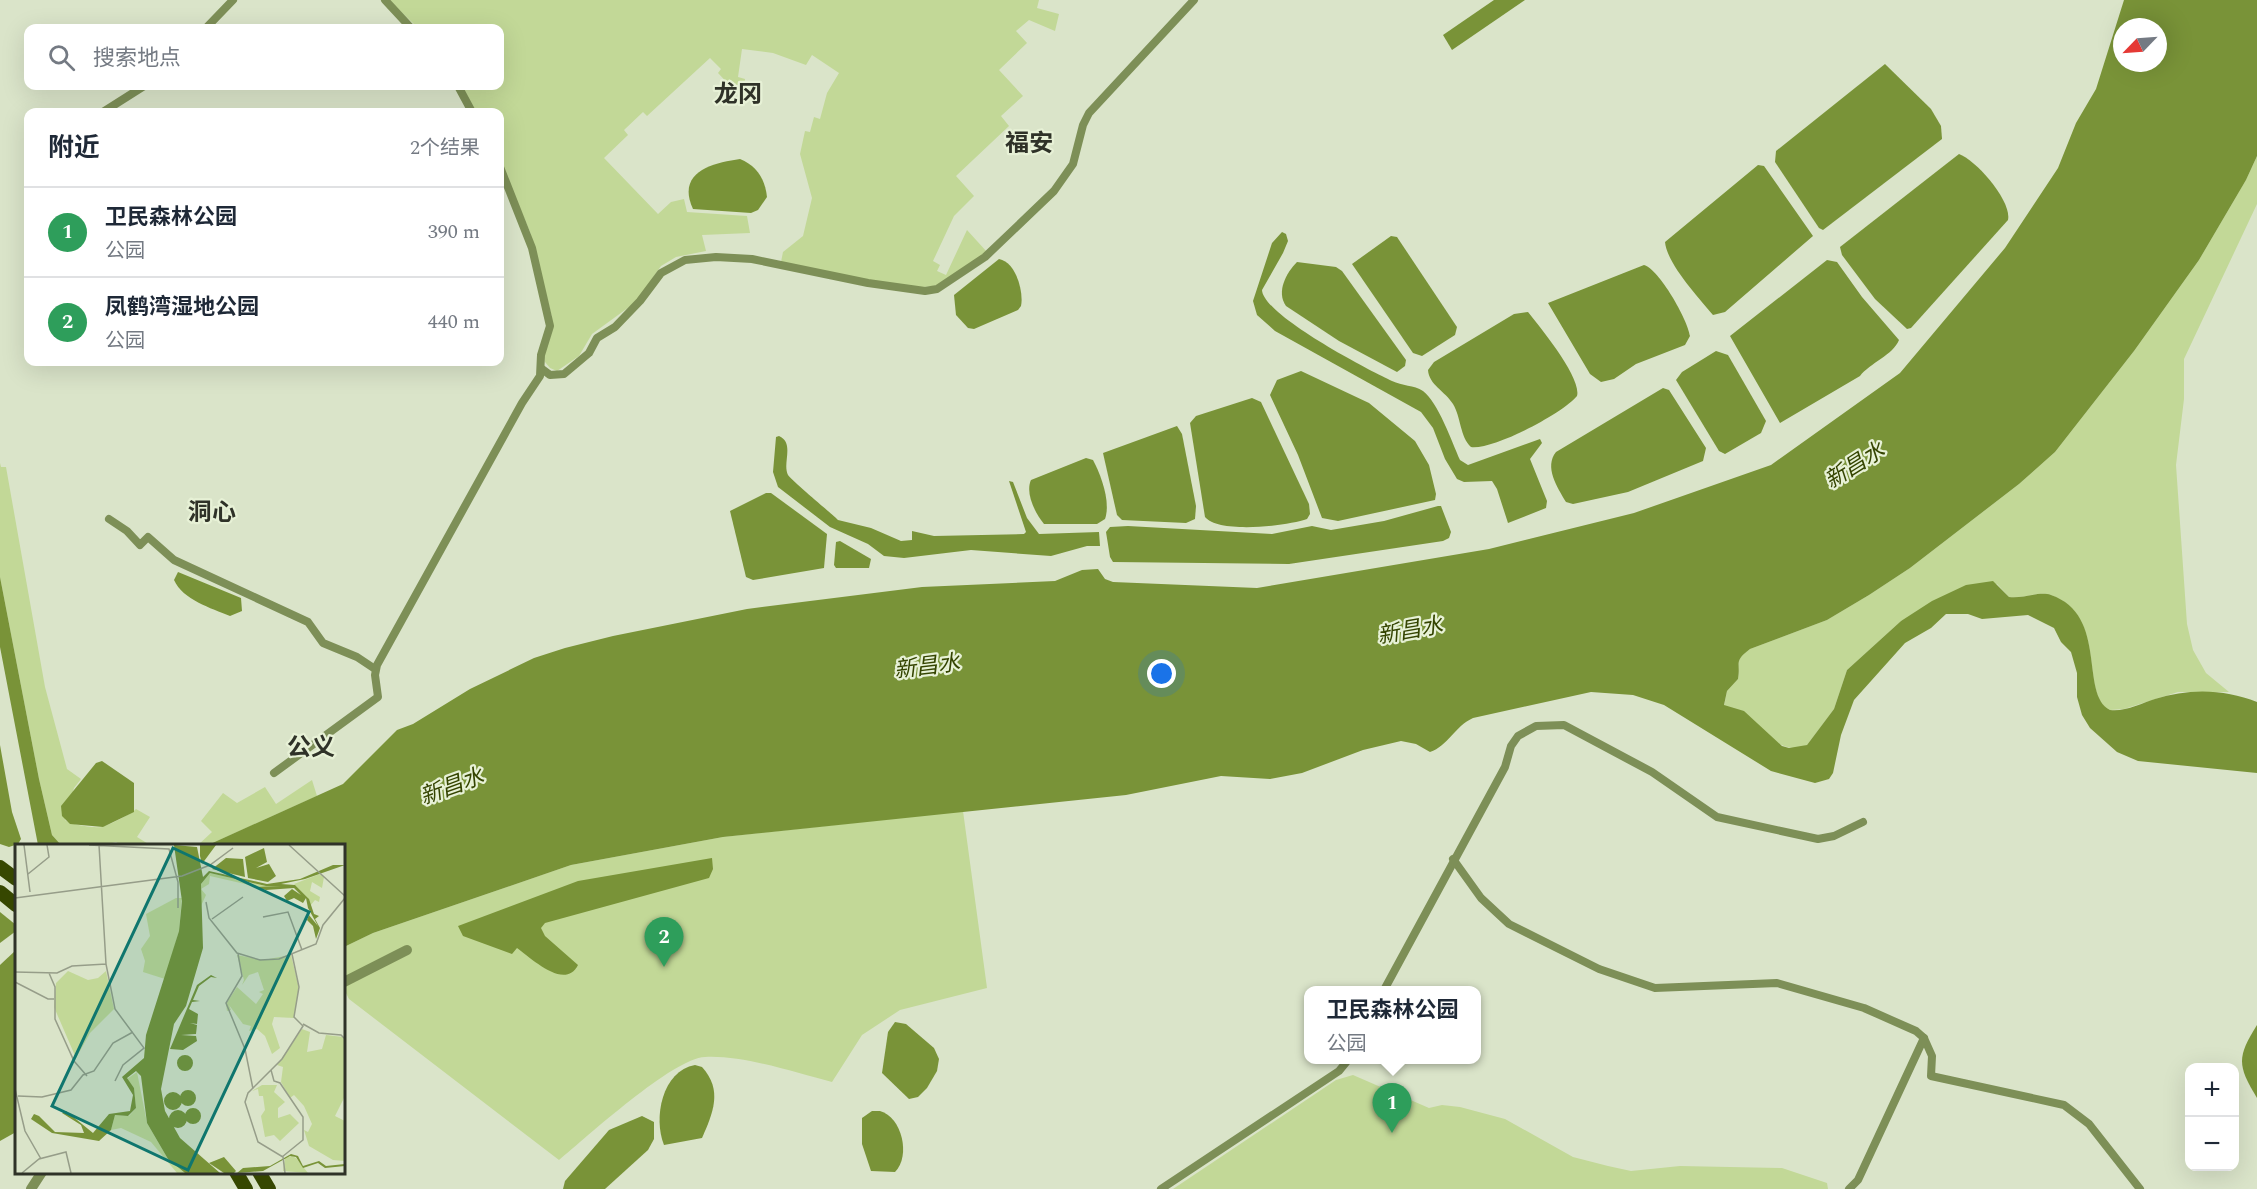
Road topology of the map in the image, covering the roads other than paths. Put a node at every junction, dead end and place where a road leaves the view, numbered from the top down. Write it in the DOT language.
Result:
graph roads {
  1 [pos="233,0"];
  2 [pos="385,0"];
  3 [pos="1194,0"];
  4 [pos="210,24"];
  5 [pos="407,24"];
  6 [pos="138,90"];
  7 [pos="460,90"];
  8 [pos="109,108"];
  9 [pos="470,108"];
  10 [pos="504,177"];
  11 [pos="542,369"];
  12 [pos="109,519"];
  13 [pos="375,669"];
  14 [pos="274,773"];
  15 [pos="1863,822"];
  16 [pos="1453,860"];
  17 [pos="0,867"];
  18 [pos="15,878"];
  19 [pos="0,892"];
  20 [pos="15,904"];
  21 [pos="407,950"];
  22 [pos="345,981"];
  23 [pos="1386,986"];
  24 [pos="1924,1038"];
  25 [pos="1344,1064"];
  26 [pos="41,1174"];
  27 [pos="237,1174"];
  28 [pos="260,1174"];
  29 [pos="31,1189"];
  30 [pos="246,1189"];
  31 [pos="269,1189"];
  32 [pos="1161,1189"];
  33 [pos="1849,1189"];
  34 [pos="2139,1189"];
  1 -- 4 [label="street"];
  2 -- 5 [label="street"];
  3 -- 11 [label="street"];
  6 -- 8 [label="street"];
  7 -- 9 [label="street"];
  10 -- 11 [label="street"];
  11 -- 13 [label="street"];
  12 -- 13 [label="street"];
  13 -- 14 [label="street"];
  15 -- 16 [label="street"];
  16 -- 23 [label="street"];
  16 -- 24 [label="street"];
  17 -- 18 [label="main road"];
  19 -- 20 [label="main road"];
  21 -- 22 [label="street"];
  24 -- 33 [label="street"];
  24 -- 34 [label="street"];
  25 -- 32 [label="street"];
  26 -- 29 [label="street"];
  27 -- 30 [label="main road"];
  28 -- 31 [label="main road"];
}
